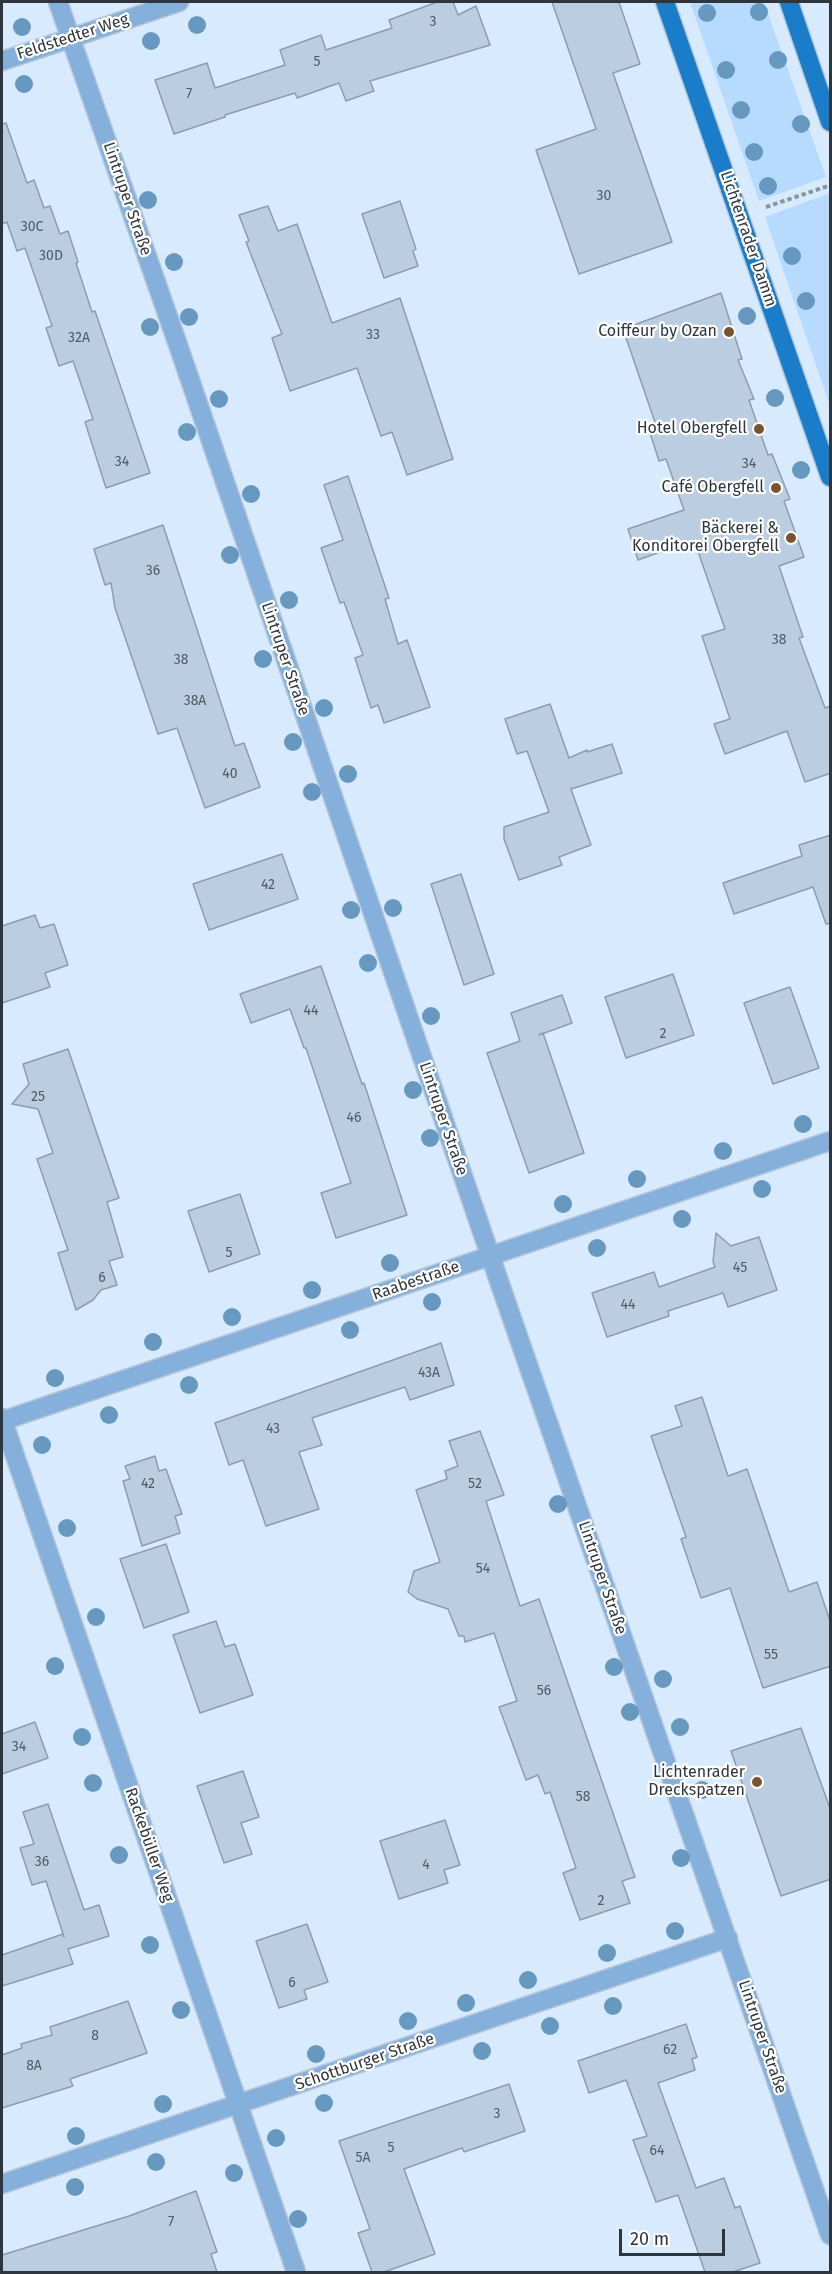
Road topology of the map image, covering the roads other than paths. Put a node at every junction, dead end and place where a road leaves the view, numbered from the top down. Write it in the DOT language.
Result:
graph roads {
  1 [pos="58,2"];
  2 [pos="180,2"];
  3 [pos="665,2"];
  4 [pos="789,2"];
  5 [pos="71,38"];
  6 [pos="2,61"];
  7 [pos="831,122"];
  8 [pos="831,477"];
  9 [pos="831,1141"];
  10 [pos="490,1256"];
  11 [pos="2,1420"];
  12 [pos="728,1938"];
  13 [pos="239,2104"];
  14 [pos="2,2184"];
  15 [pos="831,2235"];
  16 [pos="296,2272"];
  1 -- 5 [label="street, Lintruper Straße"];
  2 -- 5 [label="street, Feldstedter Weg"];
  3 -- 8 [label="main road, Lichtenrader Damm"];
  4 -- 7 [label="main road"];
  5 -- 6 [label="street, Feldstedter Weg"];
  5 -- 10 [label="street, Lintruper Straße"];
  9 -- 10 [label="street, Raabestraße"];
  10 -- 11 [label="street, Raabestraße"];
  10 -- 12 [label="street, Lintruper Straße"];
  11 -- 13 [label="street, Rackebüller Weg"];
  12 -- 13 [label="street, Schottburger Straße"];
  12 -- 15 [label="street, Lintruper Straße"];
  13 -- 14 [label="street, Schottburger Straße"];
  13 -- 16 [label="street, Rackebüller Weg"];
}
